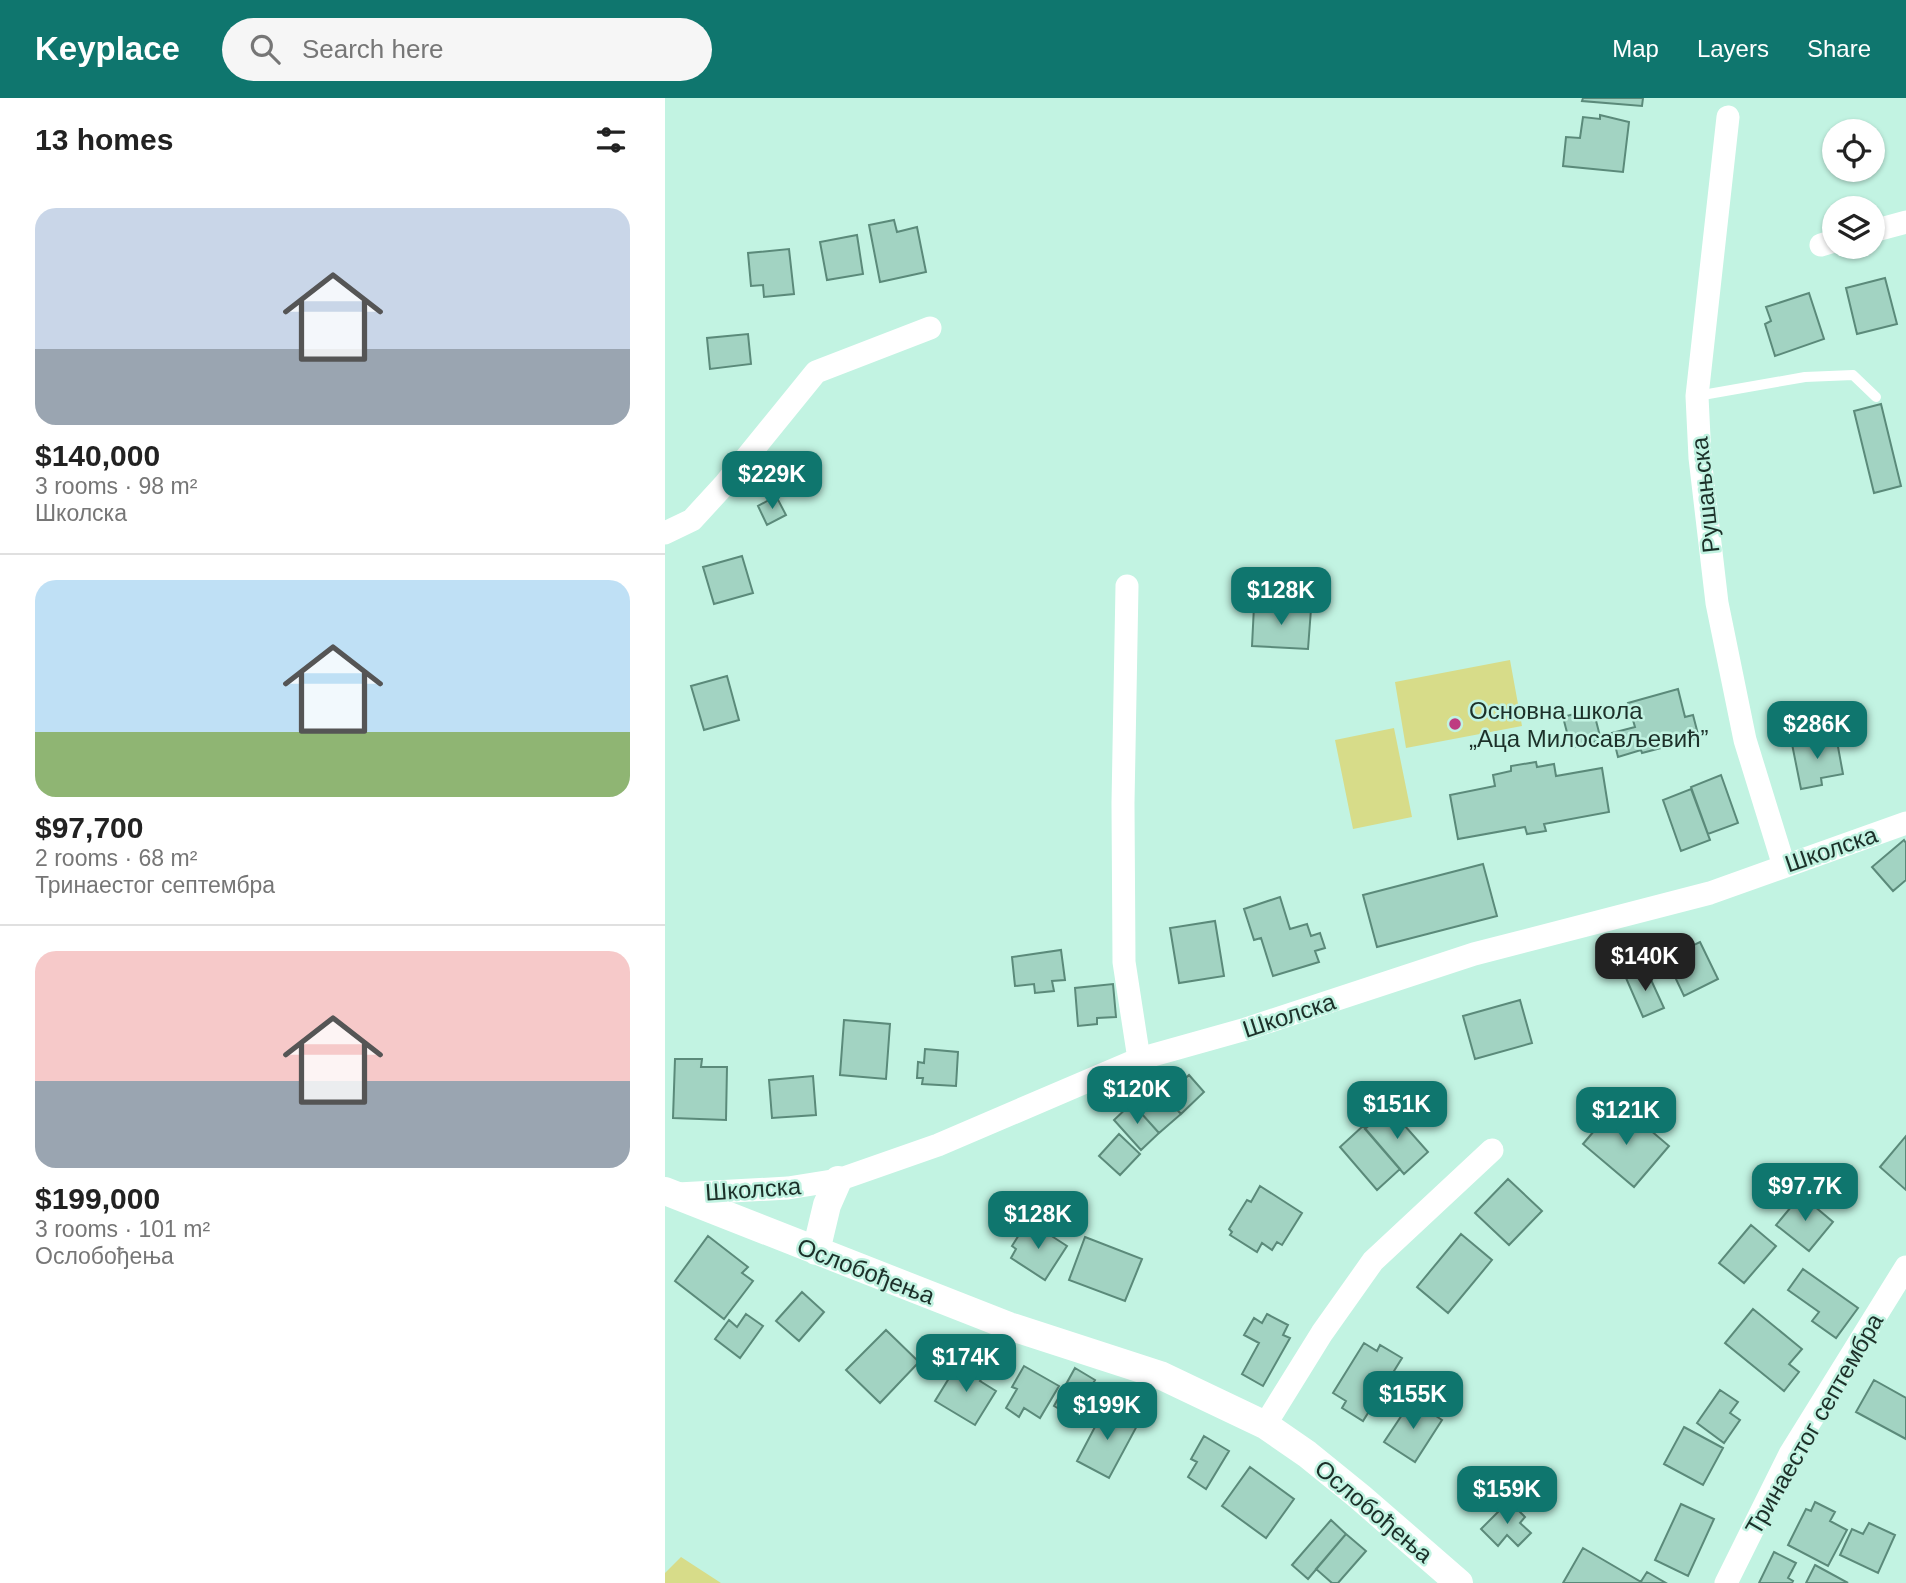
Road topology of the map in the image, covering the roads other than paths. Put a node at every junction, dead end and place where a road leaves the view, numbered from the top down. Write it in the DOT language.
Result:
graph roads {
  1 [pos="1728,117"];
  2 [pos="1906,222"];
  3 [pos="1885,228"];
  4 [pos="930,328"];
  5 [pos="1697,396"];
  6 [pos="1876,397"];
  7 [pos="665,533"];
  8 [pos="1127,586"];
  9 [pos="1906,823"];
  10 [pos="1784,866"];
  11 [pos="1139,1059"];
  12 [pos="1492,1150"];
  13 [pos="838,1180"];
  14 [pos="669,1193"];
  15 [pos="815,1251"];
  16 [pos="1906,1267"];
  17 [pos="1265,1424"];
  18 [pos="1459,1583"];
  19 [pos="1726,1583"];
  1 -- 5 [label="street, Рушањска"];
  2 -- 3 [label="street"];
  4 -- 7 [label="street"];
  5 -- 6 [label="lane"];
  5 -- 10 [label="street, Рушањска"];
  8 -- 11 [label="street"];
  9 -- 10 [label="street, Школска"];
  10 -- 11 [label="street, Школска"];
  11 -- 13 [label="street, Школска"];
  12 -- 17 [label="street"];
  13 -- 14 [label="street, Школска"];
  13 -- 15 [label="street"];
  14 -- 15 [label="street, Ослобођења"];
  15 -- 17 [label="street, Ослобођења"];
  16 -- 19 [label="street, Тринаестог септембра"];
  17 -- 18 [label="street, Ослобођења"];
}
